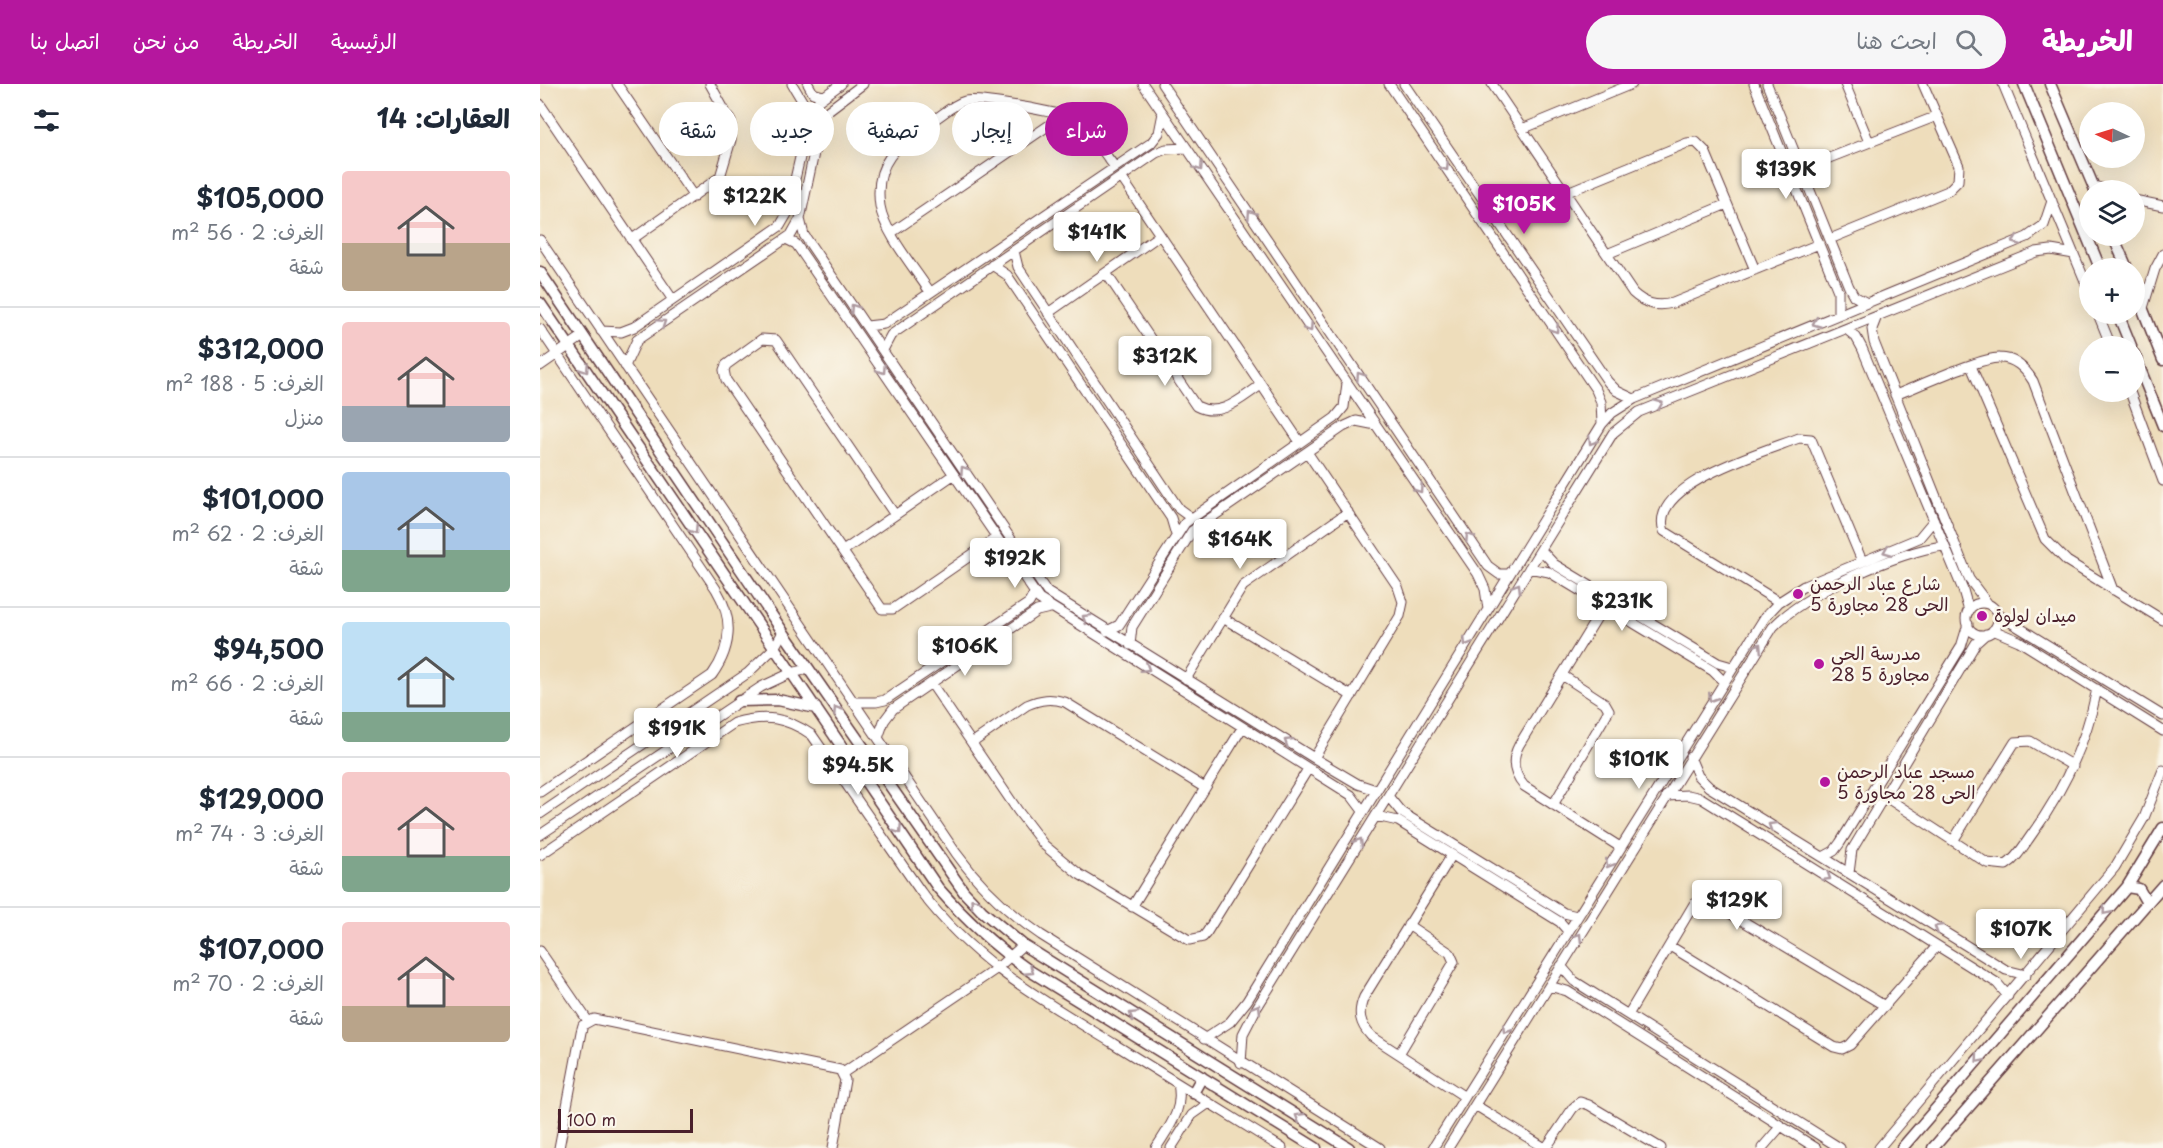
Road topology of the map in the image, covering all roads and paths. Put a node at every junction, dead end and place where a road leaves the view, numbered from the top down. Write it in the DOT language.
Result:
graph roads {
  1 [pos="617,84"];
  2 [pos="710,84"];
  3 [pos="792,84"];
  4 [pos="808,84"];
  5 [pos="841,84"];
  6 [pos="863,84"];
  7 [pos="1143,84"];
  8 [pos="1162,84"];
  9 [pos="1389,84"];
  10 [pos="1404,84"];
  11 [pos="1492,84"];
  12 [pos="1632,84"];
  13 [pos="1754,84"];
  14 [pos="1767,84"];
  15 [pos="1845,84"];
  16 [pos="1923,84"];
  17 [pos="2003,84"];
  18 [pos="2024,84"];
  19 [pos="2050,84"];
  20 [pos="823,96"];
  21 [pos="803,102"];
  22 [pos="819,102"];
  23 [pos="540,104"];
  24 [pos="1045,112"];
  25 [pos="1163,113"];
  26 [pos="1937,116"];
  27 [pos="1045,128"];
  28 [pos="1522,129"];
  29 [pos="1441,139"];
  30 [pos="1869,142"];
  31 [pos="1430,145"];
  32 [pos="1187,148"];
  33 [pos="800,156"];
  34 [pos="1106,156"];
  35 [pos="1115,167"];
  36 [pos="1801,169"];
  37 [pos="1121,177"];
  38 [pos="2091,180"];
  39 [pos="1565,193"];
  40 [pos="694,197"];
  41 [pos="2052,201"];
  42 [pos="2145,202"];
  43 [pos="1727,204"];
  44 [pos="2163,206"];
  45 [pos="800,219"];
  46 [pos="891,233"];
  47 [pos="1160,236"];
  48 [pos="786,239"];
  49 [pos="1830,239"];
  50 [pos="540,240"];
  51 [pos="632,240"];
  52 [pos="1819,244"];
  53 [pos="1014,251"];
  54 [pos="1607,254"];
  55 [pos="2074,254"];
  56 [pos="2163,254"];
  57 [pos="2096,258"];
  58 [pos="992,266"];
  59 [pos="2079,266"];
  60 [pos="1755,270"];
  61 [pos="540,272"];
  62 [pos="1106,273"];
  63 [pos="1849,287"];
  64 [pos="1838,291"];
  65 [pos="930,292"];
  66 [pos="673,300"];
  67 [pos="2145,302"];
  68 [pos="540,303"];
  69 [pos="1867,303"];
  70 [pos="1048,313"];
  71 [pos="2145,313"];
  72 [pos="1838,315"];
  73 [pos="1877,316"];
  74 [pos="867,327"];
  75 [pos="540,329"];
  76 [pos="1846,329"];
  77 [pos="601,331"];
  78 [pos="584,336"];
  79 [pos="569,346"];
  80 [pos="883,350"];
  81 [pos="557,354"];
  82 [pos="2163,360"];
  83 [pos="540,366"];
  84 [pos="625,366"];
  85 [pos="1971,366"];
  86 [pos="1701,371"];
  87 [pos="2145,382"];
  88 [pos="1347,383"];
  89 [pos="1262,385"];
  90 [pos="1707,385"];
  91 [pos="1895,395"];
  92 [pos="1634,399"];
  93 [pos="2134,402"];
  94 [pos="1602,424"];
  95 [pos="1376,425"];
  96 [pos="2163,426"];
  97 [pos="1300,442"];
  98 [pos="1307,452"];
  99 [pos="953,475"];
  100 [pos="2163,480"];
  101 [pos="983,498"];
  102 [pos="974,505"];
  103 [pos="1347,512"];
  104 [pos="895,515"];
  105 [pos="1190,517"];
  106 [pos="1934,520"];
  107 [pos="1176,535"];
  108 [pos="996,538"];
  109 [pos="1944,546"];
  110 [pos="1541,549"];
  111 [pos="843,551"];
  112 [pos="1862,561"];
  113 [pos="1529,568"];
  114 [pos="1509,574"];
  115 [pos="2113,590"];
  116 [pos="1034,594"];
  117 [pos="1779,602"];
  118 [pos="1988,604"];
  119 [pos="1604,606"];
  120 [pos="1050,608"];
  121 [pos="1488,609"];
  122 [pos="1969,611"];
  123 [pos="1997,614"];
  124 [pos="1223,618"];
  125 [pos="2163,620"];
  126 [pos="1968,624"];
  127 [pos="1107,631"];
  128 [pos="1989,632"];
  129 [pos="783,633"];
  130 [pos="1130,645"];
  131 [pos="774,648"];
  132 [pos="1732,667"];
  133 [pos="809,669"];
  134 [pos="748,673"];
  135 [pos="791,673"];
  136 [pos="1562,675"];
  137 [pos="1186,679"];
  138 [pos="1723,681"];
  139 [pos="931,683"];
  140 [pos="761,687"];
  141 [pos="2097,689"];
  142 [pos="1352,696"];
  143 [pos="739,701"];
  144 [pos="853,702"];
  145 [pos="816,708"];
  146 [pos="662,709"];
  147 [pos="2163,716"];
  148 [pos="1418,723"];
  149 [pos="672,725"];
  150 [pos="1242,728"];
  151 [pos="1430,729"];
  152 [pos="2163,731"];
  153 [pos="878,738"];
  154 [pos="682,740"];
  155 [pos="972,743"];
  156 [pos="692,752"];
  157 [pos="1690,757"];
  158 [pos="1314,758"];
  159 [pos="2073,766"];
  160 [pos="1308,769"];
  161 [pos="2163,770"];
  162 [pos="1352,780"];
  163 [pos="1206,788"];
  164 [pos="1376,790"];
  165 [pos="1345,791"];
  166 [pos="540,792"];
  167 [pos="1666,795"];
  168 [pos="1388,796"];
  169 [pos="1884,796"];
  170 [pos="1553,805"];
  171 [pos="1363,811"];
  172 [pos="540,814"];
  173 [pos="1376,816"];
  174 [pos="2163,828"];
  175 [pos="540,836"];
  176 [pos="1953,841"];
  177 [pos="1620,847"];
  178 [pos="540,855"];
  179 [pos="1452,855"];
  180 [pos="1823,857"];
  181 [pos="1849,873"];
  182 [pos="2163,885"];
  183 [pos="2127,887"];
  184 [pos="2147,903"];
  185 [pos="1132,907"];
  186 [pos="1577,916"];
  187 [pos="1408,925"];
  188 [pos="1568,931"];
  189 [pos="1023,945"];
  190 [pos="1670,946"];
  191 [pos="1937,946"];
  192 [pos="540,951"];
  193 [pos="1009,957"];
  194 [pos="1561,966"];
  195 [pos="996,969"];
  196 [pos="2026,975"];
  197 [pos="1549,986"];
  198 [pos="2008,996"];
  199 [pos="1885,1006"];
  200 [pos="1628,1015"];
  201 [pos="588,1021"];
  202 [pos="1204,1039"];
  203 [pos="1399,1054"];
  204 [pos="1241,1063"];
  205 [pos="843,1073"];
  206 [pos="1202,1077"];
  207 [pos="1178,1084"];
  208 [pos="1193,1093"];
  209 [pos="1465,1096"];
  210 [pos="1209,1103"];
  211 [pos="1475,1105"];
  212 [pos="1781,1126"];
  213 [pos="559,1148"];
  214 [pos="833,1148"];
  215 [pos="1156,1148"];
  216 [pos="1171,1148"];
  217 [pos="1282,1148"];
  218 [pos="1316,1148"];
  219 [pos="1348,1148"];
  220 [pos="1380,1148"];
  221 [pos="1433,1148"];
  222 [pos="1448,1148"];
  223 [pos="1546,1148"];
  224 [pos="1661,1148"];
  225 [pos="1762,1148"];
  226 [pos="1816,1148"];
  227 [pos="1840,1148"];
  228 [pos="1879,1148"];
  229 [pos="1902,1148"];
  230 [pos="1934,1148"];
  1 -- 40 [label="street"];
  2 -- 40 [label="street"];
  3 -- 21 [label="street"];
  4 -- 20 [label="street"];
  5 -- 20 [label="street"];
  6 -- 45 [label="street"];
  7 -- 25 [label="street"];
  114 -- 8 [label="street, one-way"];
  9 -- 31 [label="street"];
  10 -- 29 [label="street"];
  11 -- 28 [label="street"];
  12 -- 28 [label="street"];
  13 -- 52 [label="street"];
  14 -- 36 [label="street"];
  15 -- 30 [label="street"];
  16 -- 26 [label="street"];
  17 -- 41 [label="street"];
  18 -- 57 [label="street"];
  19 -- 38 [label="street"];
  20 -- 22 [label="street"];
  23 -- 51 [label="street"];
  24 -- 46 [label="street"];
  25 -- 32 [label="street"];
  25 -- 35 [label="street"];
  26 -- 30 [label="street"];
  26 -- 49 [label="street"];
  27 -- 46 [label="street"];
  28 -- 39 [label="street"];
  29 -- 31 [label="street"];
  29 -- 92 [label="street"];
  30 -- 36 [label="street"];
  31 -- 94 [label="street, one-way"];
  32 -- 37 [label="street"];
  32 -- 88 [label="street, one-way"];
  33 -- 66 [label="street"];
  34 -- 35 [label="street"];
  35 -- 65 [label="street"];
  36 -- 49 [label="street"];
  37 -- 47 [label="street"];
  37 -- 53 [label="street"];
  39 -- 43 [label="street"];
  39 -- 54 [label="street"];
  40 -- 51 [label="street"];
  41 -- 55 [label="street"];
  41 -- 69 [label="street, one-way"];
  42 -- 44 [label="street"];
  43 -- 54 [label="street"];
  43 -- 60 [label="street"];
  45 -- 48 [label="street"];
  74 -- 45 [label="street, one-way"];
  46 -- 65 [label="street"];
  47 -- 62 [label="street"];
  47 -- 89 [label="street"];
  84 -- 48 [label="street, one-way"];
  48 -- 99 [label="street, one-way"];
  49 -- 63 [label="street"];
  50 -- 77 [label="street"];
  51 -- 66 [label="street"];
  52 -- 60 [label="street"];
  52 -- 64 [label="street"];
  53 -- 58 [label="street"];
  53 -- 70 [label="street"];
  54 -- 60 [label="street"];
  55 -- 59 [label="street"];
  55 -- 73 [label="street"];
  56 -- 67 [label="street"];
  58 -- 80 [label="street"];
  58 -- 107 [label="street"];
  61 -- 78 [label="street"];
  62 -- 70 [label="street"];
  62 -- 89 [label="street"];
  63 -- 64 [label="street"];
  63 -- 69 [label="street"];
  64 -- 72 [label="street"];
  65 -- 74 [label="street"];
  66 -- 77 [label="street"];
  68 -- 79 [label="street"];
  69 -- 72 [label="street"];
  70 -- 105 [label="street"];
  71 -- 82 [label="street"];
  72 -- 86 [label="street, one-way"];
  73 -- 76 [label="street"];
  73 -- 91 [label="street"];
  74 -- 80 [label="street"];
  75 -- 81 [label="street"];
  76 -- 90 [label="street"];
  76 -- 106 [label="street"];
  77 -- 84 [label="street"];
  78 -- 79 [label="street"];
  78 -- 129 [label="street"];
  79 -- 81 [label="street"];
  79 -- 131 [label="street, one-way"];
  101 -- 80 [label="street, one-way"];
  81 -- 83 [label="street"];
  81 -- 146 [label="street"];
  84 -- 144 [label="street"];
  85 -- 91 [label="street"];
  85 -- 115 [label="street"];
  85 -- 115 [label="street"];
  86 -- 90 [label="street"];
  86 -- 92 [label="street"];
  87 -- 96 [label="street"];
  88 -- 95 [label="street"];
  88 -- 97 [label="street"];
  89 -- 97 [label="street"];
  110 -- 90 [label="street, one-way"];
  91 -- 118 [label="street"];
  92 -- 94 [label="street"];
  93 -- 100 [label="street"];
  94 -- 114 [label="street, one-way"];
  95 -- 98 [label="street"];
  95 -- 121 [label="street, one-way"];
  97 -- 105 [label="street"];
  98 -- 103 [label="street"];
  98 -- 130 [label="street"];
  99 -- 102 [label="street"];
  99 -- 104 [label="street"];
  101 -- 102 [label="street"];
  127 -- 101 [label="street, one-way"];
  102 -- 108 [label="street"];
  103 -- 124 [label="street"];
  103 -- 142 [label="street"];
  104 -- 111 [label="street"];
  104 -- 111 [label="street"];
  105 -- 107 [label="street"];
  106 -- 109 [label="street"];
  106 -- 112 [label="street, one-way"];
  107 -- 127 [label="street"];
  108 -- 111 [label="street"];
  108 -- 116 [label="street"];
  109 -- 122 [label="street"];
  157 -- 109 [label="street, one-way"];
  110 -- 113 [label="street"];
  110 -- 132 [label="street"];
  112 -- 117 [label="street"];
  112 -- 117 [label="street"];
  113 -- 119 [label="street"];
  151 -- 113 [label="street, one-way"];
  114 -- 121 [label="street"];
  115 -- 125 [label="street"];
  116 -- 120 [label="street"];
  116 -- 144 [label="street"];
  117 -- 132 [label="street"];
  118 -- 122 [label="street"];
  118 -- 123 [label="street"];
  119 -- 136 [label="street"];
  119 -- 138 [label="street"];
  120 -- 139 [label="street"];
  120 -- 150 [label="street, one-way"];
  121 -- 148 [label="street, one-way"];
  122 -- 126 [label="street"];
  123 -- 128 [label="street"];
  123 -- 147 [label="street"];
  124 -- 137 [label="street"];
  124 -- 142 [label="street"];
  126 -- 128 [label="street"];
  126 -- 180 [label="street"];
  127 -- 130 [label="street"];
  128 -- 141 [label="street"];
  128 -- 169 [label="street"];
  129 -- 131 [label="street"];
  129 -- 133 [label="street"];
  130 -- 137 [label="street"];
  131 -- 134 [label="street"];
  131 -- 135 [label="street"];
  132 -- 138 [label="street"];
  133 -- 135 [label="street"];
  189 -- 133 [label="street, one-way"];
  134 -- 140 [label="street"];
  134 -- 149 [label="street"];
  135 -- 140 [label="street"];
  135 -- 145 [label="street"];
  136 -- 170 [label="street"];
  136 -- 170 [label="street"];
  158 -- 137 [label="street, one-way"];
  138 -- 177 [label="street, one-way"];
  139 -- 153 [label="street"];
  139 -- 155 [label="street"];
  140 -- 143 [label="street"];
  141 -- 152 [label="street"];
  141 -- 159 [label="street"];
  142 -- 158 [label="street"];
  143 -- 145 [label="street"];
  143 -- 154 [label="street"];
  144 -- 153 [label="street"];
  145 -- 193 [label="street, one-way"];
  146 -- 149 [label="street"];
  146 -- 166 [label="street"];
  148 -- 151 [label="street"];
  148 -- 164 [label="street"];
  149 -- 172 [label="street"];
  150 -- 160 [label="street"];
  150 -- 163 [label="street"];
  151 -- 168 [label="street"];
  153 -- 202 [label="street"];
  154 -- 156 [label="street"];
  154 -- 175 [label="street"];
  155 -- 163 [label="street"];
  155 -- 185 [label="street"];
  156 -- 178 [label="street"];
  156 -- 195 [label="street"];
  157 -- 167 [label="street"];
  180 -- 157 [label="street, one-way"];
  158 -- 162 [label="street"];
  159 -- 176 [label="street"];
  159 -- 176 [label="street"];
  160 -- 165 [label="street"];
  160 -- 185 [label="street"];
  161 -- 196 [label="street"];
  162 -- 164 [label="street"];
  162 -- 165 [label="street"];
  163 -- 185 [label="street"];
  164 -- 171 [label="street"];
  165 -- 171 [label="street"];
  167 -- 191 [label="street, one-way"];
  194 -- 167 [label="street, one-way"];
  168 -- 173 [label="street"];
  168 -- 186 [label="street"];
  169 -- 176 [label="street"];
  169 -- 181 [label="street"];
  170 -- 177 [label="street"];
  171 -- 202 [label="street"];
  173 -- 179 [label="street"];
  204 -- 173 [label="street, one-way"];
  174 -- 183 [label="street"];
  177 -- 186 [label="street, one-way"];
  179 -- 187 [label="street"];
  179 -- 188 [label="street"];
  180 -- 181 [label="street"];
  196 -- 181 [label="street, one-way"];
  182 -- 184 [label="street"];
  183 -- 184 [label="street"];
  183 -- 229 [label="street, one-way"];
  184 -- 230 [label="street"];
  186 -- 188 [label="street"];
  187 -- 203 [label="street"];
  187 -- 203 [label="street"];
  188 -- 209 [label="street, one-way"];
  189 -- 193 [label="street"];
  219 -- 189 [label="street, one-way"];
  190 -- 199 [label="street"];
  190 -- 199 [label="street"];
  190 -- 200 [label="street"];
  191 -- 198 [label="street"];
  191 -- 199 [label="street"];
  192 -- 201 [label="street"];
  193 -- 195 [label="street"];
  193 -- 206 [label="street, one-way"];
  194 -- 197 [label="street"];
  194 -- 200 [label="street"];
  195 -- 205 [label="street"];
  195 -- 207 [label="street"];
  196 -- 198 [label="street"];
  197 -- 211 [label="street"];
  197 -- 212 [label="street"];
  198 -- 228 [label="street"];
  200 -- 227 [label="street"];
  201 -- 205 [label="street"];
  201 -- 213 [label="street"];
  202 -- 204 [label="street"];
  203 -- 209 [label="street"];
  204 -- 220 [label="street"];
  205 -- 214 [label="street"];
  206 -- 208 [label="street"];
  206 -- 218 [label="street"];
  207 -- 208 [label="street"];
  207 -- 215 [label="street"];
  208 -- 210 [label="street"];
  209 -- 221 [label="street"];
  210 -- 216 [label="street"];
  210 -- 217 [label="street"];
  211 -- 222 [label="street"];
  211 -- 223 [label="street"];
  212 -- 225 [label="street"];
  212 -- 226 [label="street"];
  223 -- 224 [label="street"];
}
